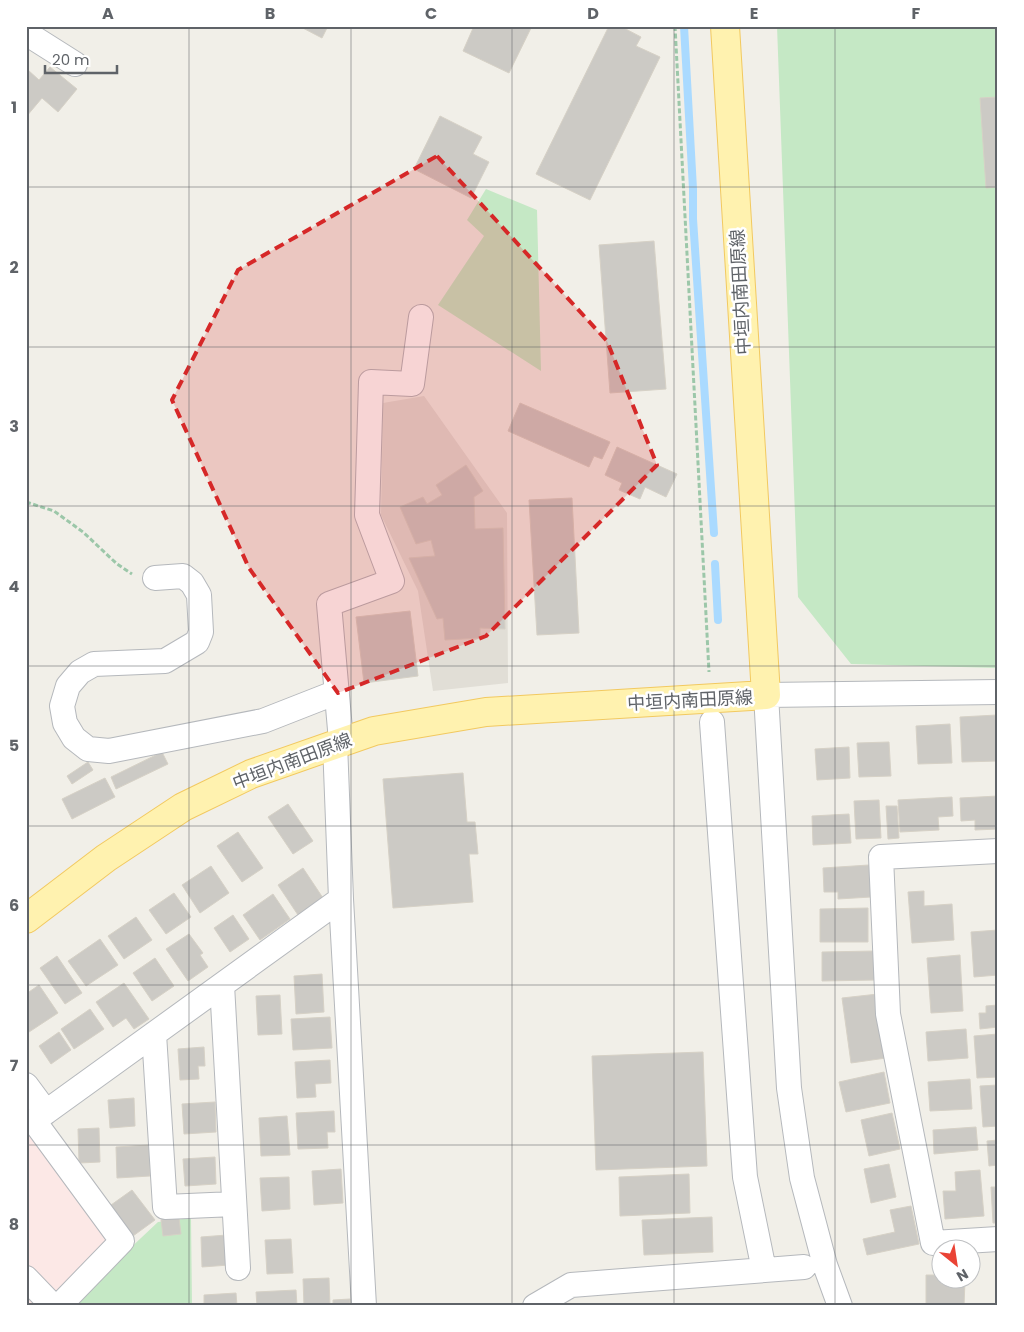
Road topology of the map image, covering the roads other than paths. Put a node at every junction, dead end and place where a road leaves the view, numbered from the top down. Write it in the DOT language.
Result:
graph roads {
  1 [pos="725,26"];
  2 [pos="26,33"];
  3 [pos="75,64"];
  4 [pos="422,316"];
  5 [pos="155,578"];
  6 [pos="337,692"];
  7 [pos="998,692"];
  8 [pos="766,695"];
  9 [pos="712,722"];
  10 [pos="338,742"];
  11 [pos="998,851"];
  12 [pos="341,899"];
  13 [pos="26,919"];
  14 [pos="222,985"];
  15 [pos="154,1034"];
  16 [pos="26,1085"];
  17 [pos="46,1112"];
  18 [pos="234,1204"];
  19 [pos="998,1238"];
  20 [pos="804,1267"];
  21 [pos="238,1268"];
  22 [pos="764,1270"];
  23 [pos="26,1278"];
  24 [pos="53,1306"];
  25 [pos="59,1306"];
  26 [pos="364,1306"];
  27 [pos="535,1306"];
  28 [pos="840,1306"];
  1 -- 8 [label="main road, 中垣内南田原線"];
  2 -- 3 [label="street"];
  4 -- 6 [label="street"];
  5 -- 6 [label="street"];
  6 -- 10 [label="street"];
  7 -- 8 [label="street"];
  8 -- 10 [label="main road, 中垣内南田原線"];
  8 -- 28 [label="street"];
  9 -- 22 [label="street"];
  10 -- 12 [label="street"];
  10 -- 13 [label="main road, 中垣内南田原線"];
  11 -- 19 [label="street"];
  12 -- 14 [label="street"];
  12 -- 26 [label="street"];
  14 -- 15 [label="street"];
  14 -- 18 [label="street"];
  15 -- 17 [label="street"];
  15 -- 18 [label="street"];
  16 -- 17 [label="street"];
  17 -- 25 [label="street"];
  18 -- 21 [label="street"];
  20 -- 22 [label="street"];
  22 -- 27 [label="street"];
  23 -- 24 [label="street"];
}
